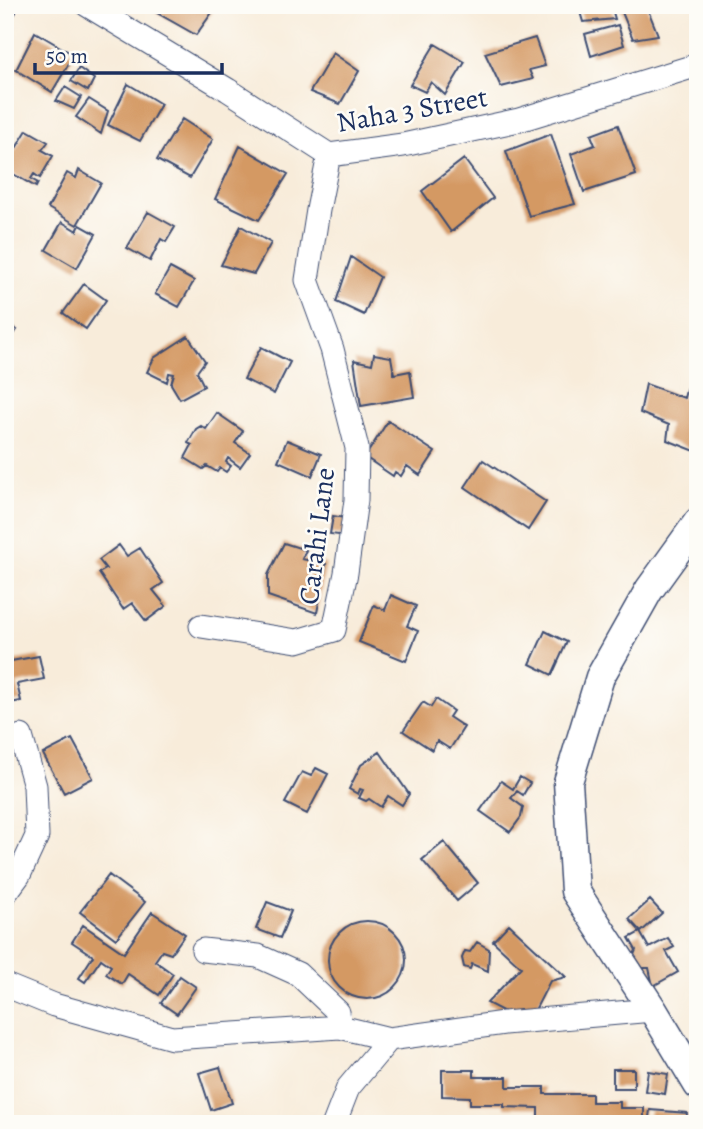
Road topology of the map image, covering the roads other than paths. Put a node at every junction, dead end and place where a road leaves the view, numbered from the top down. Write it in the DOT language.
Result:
graph roads {
  1 [pos="87,5"];
  2 [pos="698,65"];
  3 [pos="330,155"];
  4 [pos="698,522"];
  5 [pos="201,626"];
  6 [pos="21,736"];
  7 [pos="5,894"];
  8 [pos="203,950"];
  9 [pos="5,985"];
  10 [pos="653,1010"];
  11 [pos="340,1027"];
  12 [pos="389,1039"];
  13 [pos="698,1085"];
  14 [pos="334,1124"];
  1 -- 3 [label="street, Naha 3 Street"];
  2 -- 3 [label="street, Naha 3 Street"];
  3 -- 5 [label="street, Carahi Lane"];
  4 -- 10 [label="street"];
  6 -- 7 [label="street"];
  8 -- 11 [label="street"];
  9 -- 11 [label="street"];
  10 -- 12 [label="street"];
  10 -- 13 [label="street"];
  11 -- 12 [label="street"];
  12 -- 14 [label="street"];
}
